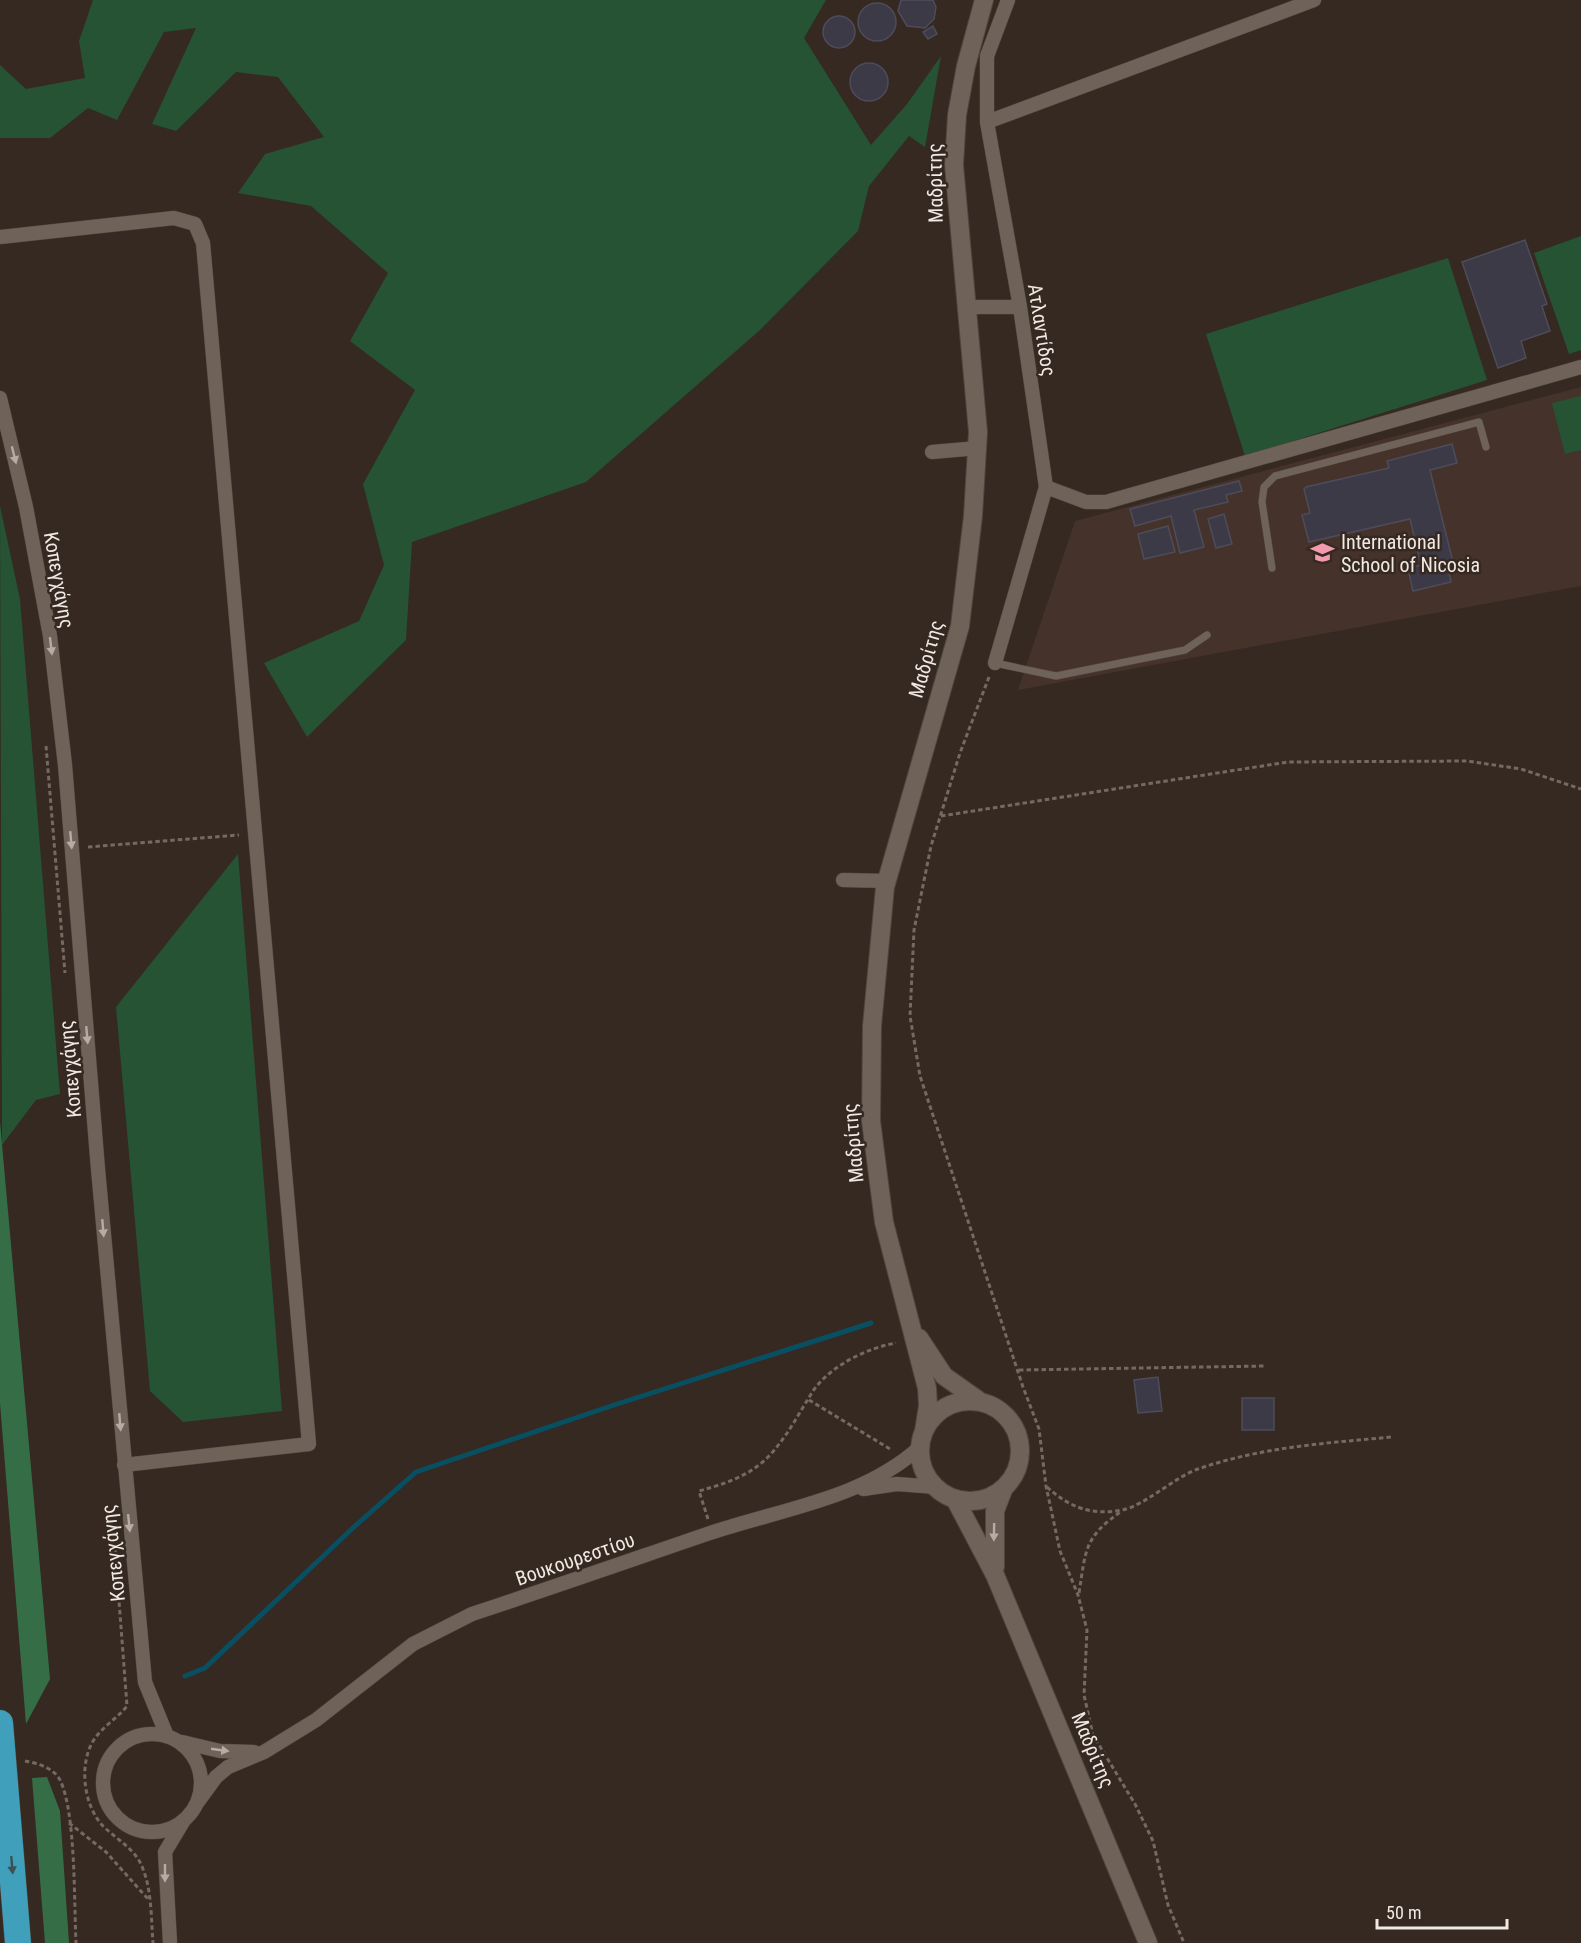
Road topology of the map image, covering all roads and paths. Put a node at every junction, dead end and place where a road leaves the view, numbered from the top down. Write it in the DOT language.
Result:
graph roads {
  1 [pos="984,0"];
  2 [pos="1008,0"];
  3 [pos="1314,0"];
  4 [pos="987,122"];
  5 [pos="0,237"];
  6 [pos="966,307"];
  7 [pos="1020,307"];
  8 [pos="1581,368"];
  9 [pos="0,398"];
  10 [pos="1486,447"];
  11 [pos="978,448"];
  12 [pos="932,452"];
  13 [pos="1046,487"];
  14 [pos="1272,568"];
  15 [pos="1207,635"];
  16 [pos="995,663"];
  17 [pos="45,742"];
  18 [pos="1581,789"];
  19 [pos="941,816"];
  20 [pos="247,835"];
  21 [pos="87,847"];
  22 [pos="843,880"];
  23 [pos="887,881"];
  24 [pos="65,977"];
  25 [pos="911,1323"];
  26 [pos="896,1343"];
  27 [pos="1265,1365"];
  28 [pos="1018,1370"];
  29 [pos="809,1399"];
  30 [pos="978,1400"];
  31 [pos="1392,1437"];
  32 [pos="922,1439"];
  33 [pos="890,1449"];
  34 [pos="124,1465"];
  35 [pos="1046,1486"];
  36 [pos="936,1487"];
  37 [pos="852,1489"];
  38 [pos="1003,1491"];
  39 [pos="955,1499"];
  40 [pos="1124,1510"];
  41 [pos="708,1520"];
  42 [pos="113,1523"];
  43 [pos="995,1575"];
  44 [pos="1078,1595"];
  45 [pos="0,1723"];
  46 [pos="172,1738"];
  47 [pos="264,1752"];
  48 [pos="23,1761"];
  49 [pos="197,1803"];
  50 [pos="184,1820"];
  51 [pos="69,1823"];
  52 [pos="149,1900"];
  53 [pos="18,1943"];
  54 [pos="76,1943"];
  55 [pos="153,1943"];
  56 [pos="170,1943"];
  57 [pos="1148,1943"];
  58 [pos="1184,1943"];
  1 -- 6 [label="street, Μαδρίτης"];
  2 -- 4 [label="street, Ατλαντίδος"];
  3 -- 4 [label="street"];
  4 -- 7 [label="street, Ατλαντίδος"];
  5 -- 34 [label="street"];
  6 -- 7 [label="street"];
  6 -- 11 [label="street, Μαδρίτης"];
  7 -- 13 [label="street, Ατλαντίδος"];
  8 -- 13 [label="street"];
  9 -- 34 [label="street, Κοπεγχάγης, one-way"];
  10 -- 14 [label="lane"];
  11 -- 12 [label="street"];
  11 -- 23 [label="street, Μαδρίτης"];
  13 -- 16 [label="street, Ατλαντίδος"];
  15 -- 16 [label="lane"];
  16 -- 19 [label="path"];
  17 -- 24 [label="path"];
  18 -- 19 [label="path"];
  19 -- 28 [label="path"];
  20 -- 21 [label="path"];
  22 -- 23 [label="street"];
  23 -- 25 [label="street, Μαδρίτης"];
  25 -- 30 [label="street, Μαδρίτης"];
  25 -- 32 [label="street, Μαδρίτης"];
  26 -- 29 [label="path"];
  27 -- 28 [label="path"];
  28 -- 35 [label="path"];
  29 -- 33 [label="path"];
  29 -- 41 [label="path"];
  30 -- 32 [label="street"];
  30 -- 38 [label="street"];
  31 -- 40 [label="path"];
  32 -- 36 [label="street"];
  32 -- 37 [label="street, Βουκουρεστίου"];
  34 -- 46 [label="street, Κοπεγχάγης, one-way"];
  35 -- 40 [label="path"];
  35 -- 44 [label="path"];
  36 -- 37 [label="street"];
  36 -- 39 [label="street"];
  37 -- 47 [label="street, Βουκουρεστίου"];
  38 -- 39 [label="street"];
  38 -- 43 [label="street, Μαδρίτης, one-way"];
  39 -- 43 [label="street, Μαδρίτης"];
  40 -- 44 [label="path"];
  42 -- 52 [label="path"];
  43 -- 57 [label="street, Μαδρίτης"];
  44 -- 58 [label="path"];
  45 -- 53 [label="highway, one-way"];
  46 -- 47 [label="street, one-way"];
  46 -- 49 [label="street"];
  46 -- 50 [label="street"];
  47 -- 49 [label="street, Βουκουρεστίου"];
  48 -- 51 [label="path"];
  49 -- 50 [label="street"];
  50 -- 56 [label="street, one-way"];
  51 -- 52 [label="path"];
  51 -- 54 [label="path"];
  52 -- 55 [label="path"];
}
